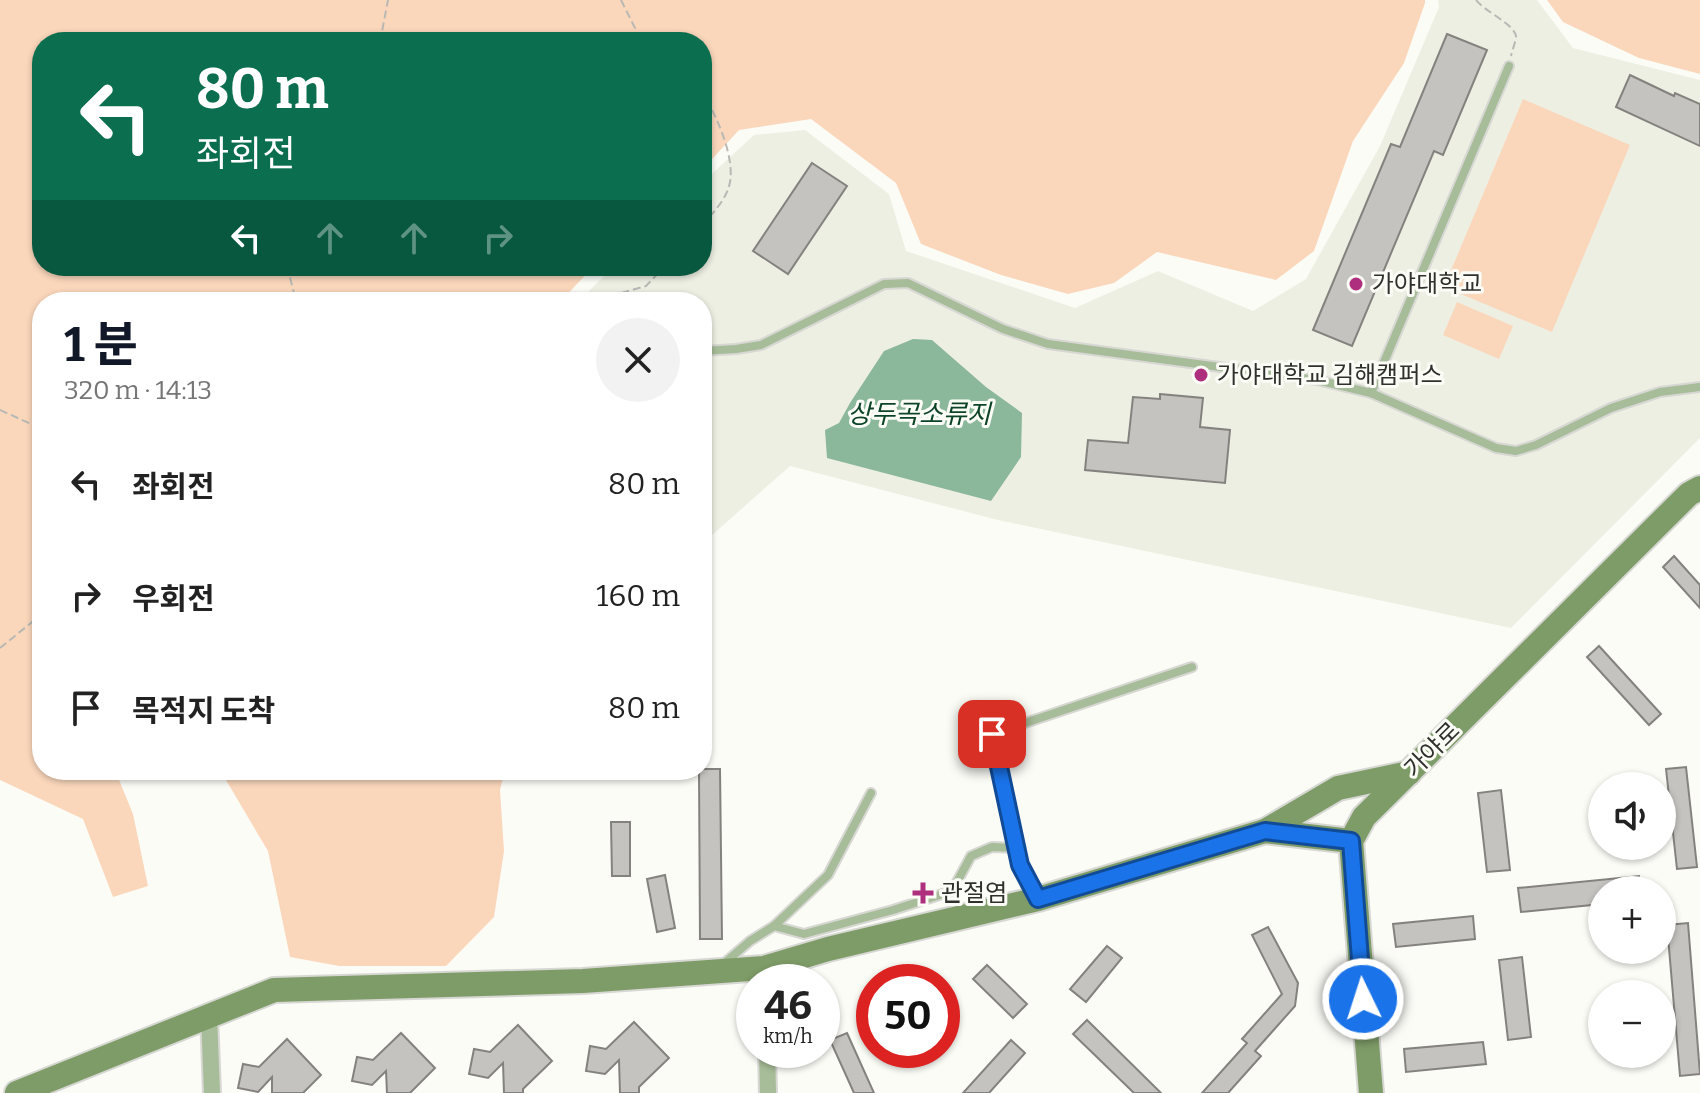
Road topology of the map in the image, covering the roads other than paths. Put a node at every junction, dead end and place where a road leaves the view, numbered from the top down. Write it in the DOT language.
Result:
graph roads {
  1 [pos="1509,66"];
  2 [pos="712,350"];
  3 [pos="1700,387"];
  4 [pos="1371,393"];
  5 [pos="1700,488"];
  6 [pos="1192,667"];
  7 [pos="1409,773"];
  8 [pos="871,793"];
  9 [pos="1265,831"];
  10 [pos="1351,841"];
  11 [pos="1017,848"];
  12 [pos="1038,899"];
  13 [pos="774,926"];
  14 [pos="791,964"];
  15 [pos="714,972"];
  16 [pos="736,973"];
  17 [pos="209,1015"];
  18 [pos="767,1068"];
  19 [pos="17,1093"];
  20 [pos="212,1093"];
  21 [pos="768,1093"];
  22 [pos="1371,1093"];
  1 -- 4 [label="lane"];
  2 -- 4 [label="lane"];
  3 -- 4 [label="lane"];
  5 -- 7 [label="street, 가야로"];
  6 -- 11 [label="lane"];
  7 -- 9 [label="street"];
  7 -- 10 [label="street, 가야로"];
  8 -- 13 [label="lane"];
  9 -- 10 [label="street"];
  9 -- 12 [label="street"];
  10 -- 22 [label="street"];
  11 -- 12 [label="lane"];
  11 -- 13 [label="lane"];
  12 -- 14 [label="street"];
  13 -- 15 [label="lane"];
  15 -- 16 [label="street"];
  15 -- 17 [label="street"];
  17 -- 19 [label="street"];
  17 -- 20 [label="street"];
  18 -- 21 [label="street"];
}
